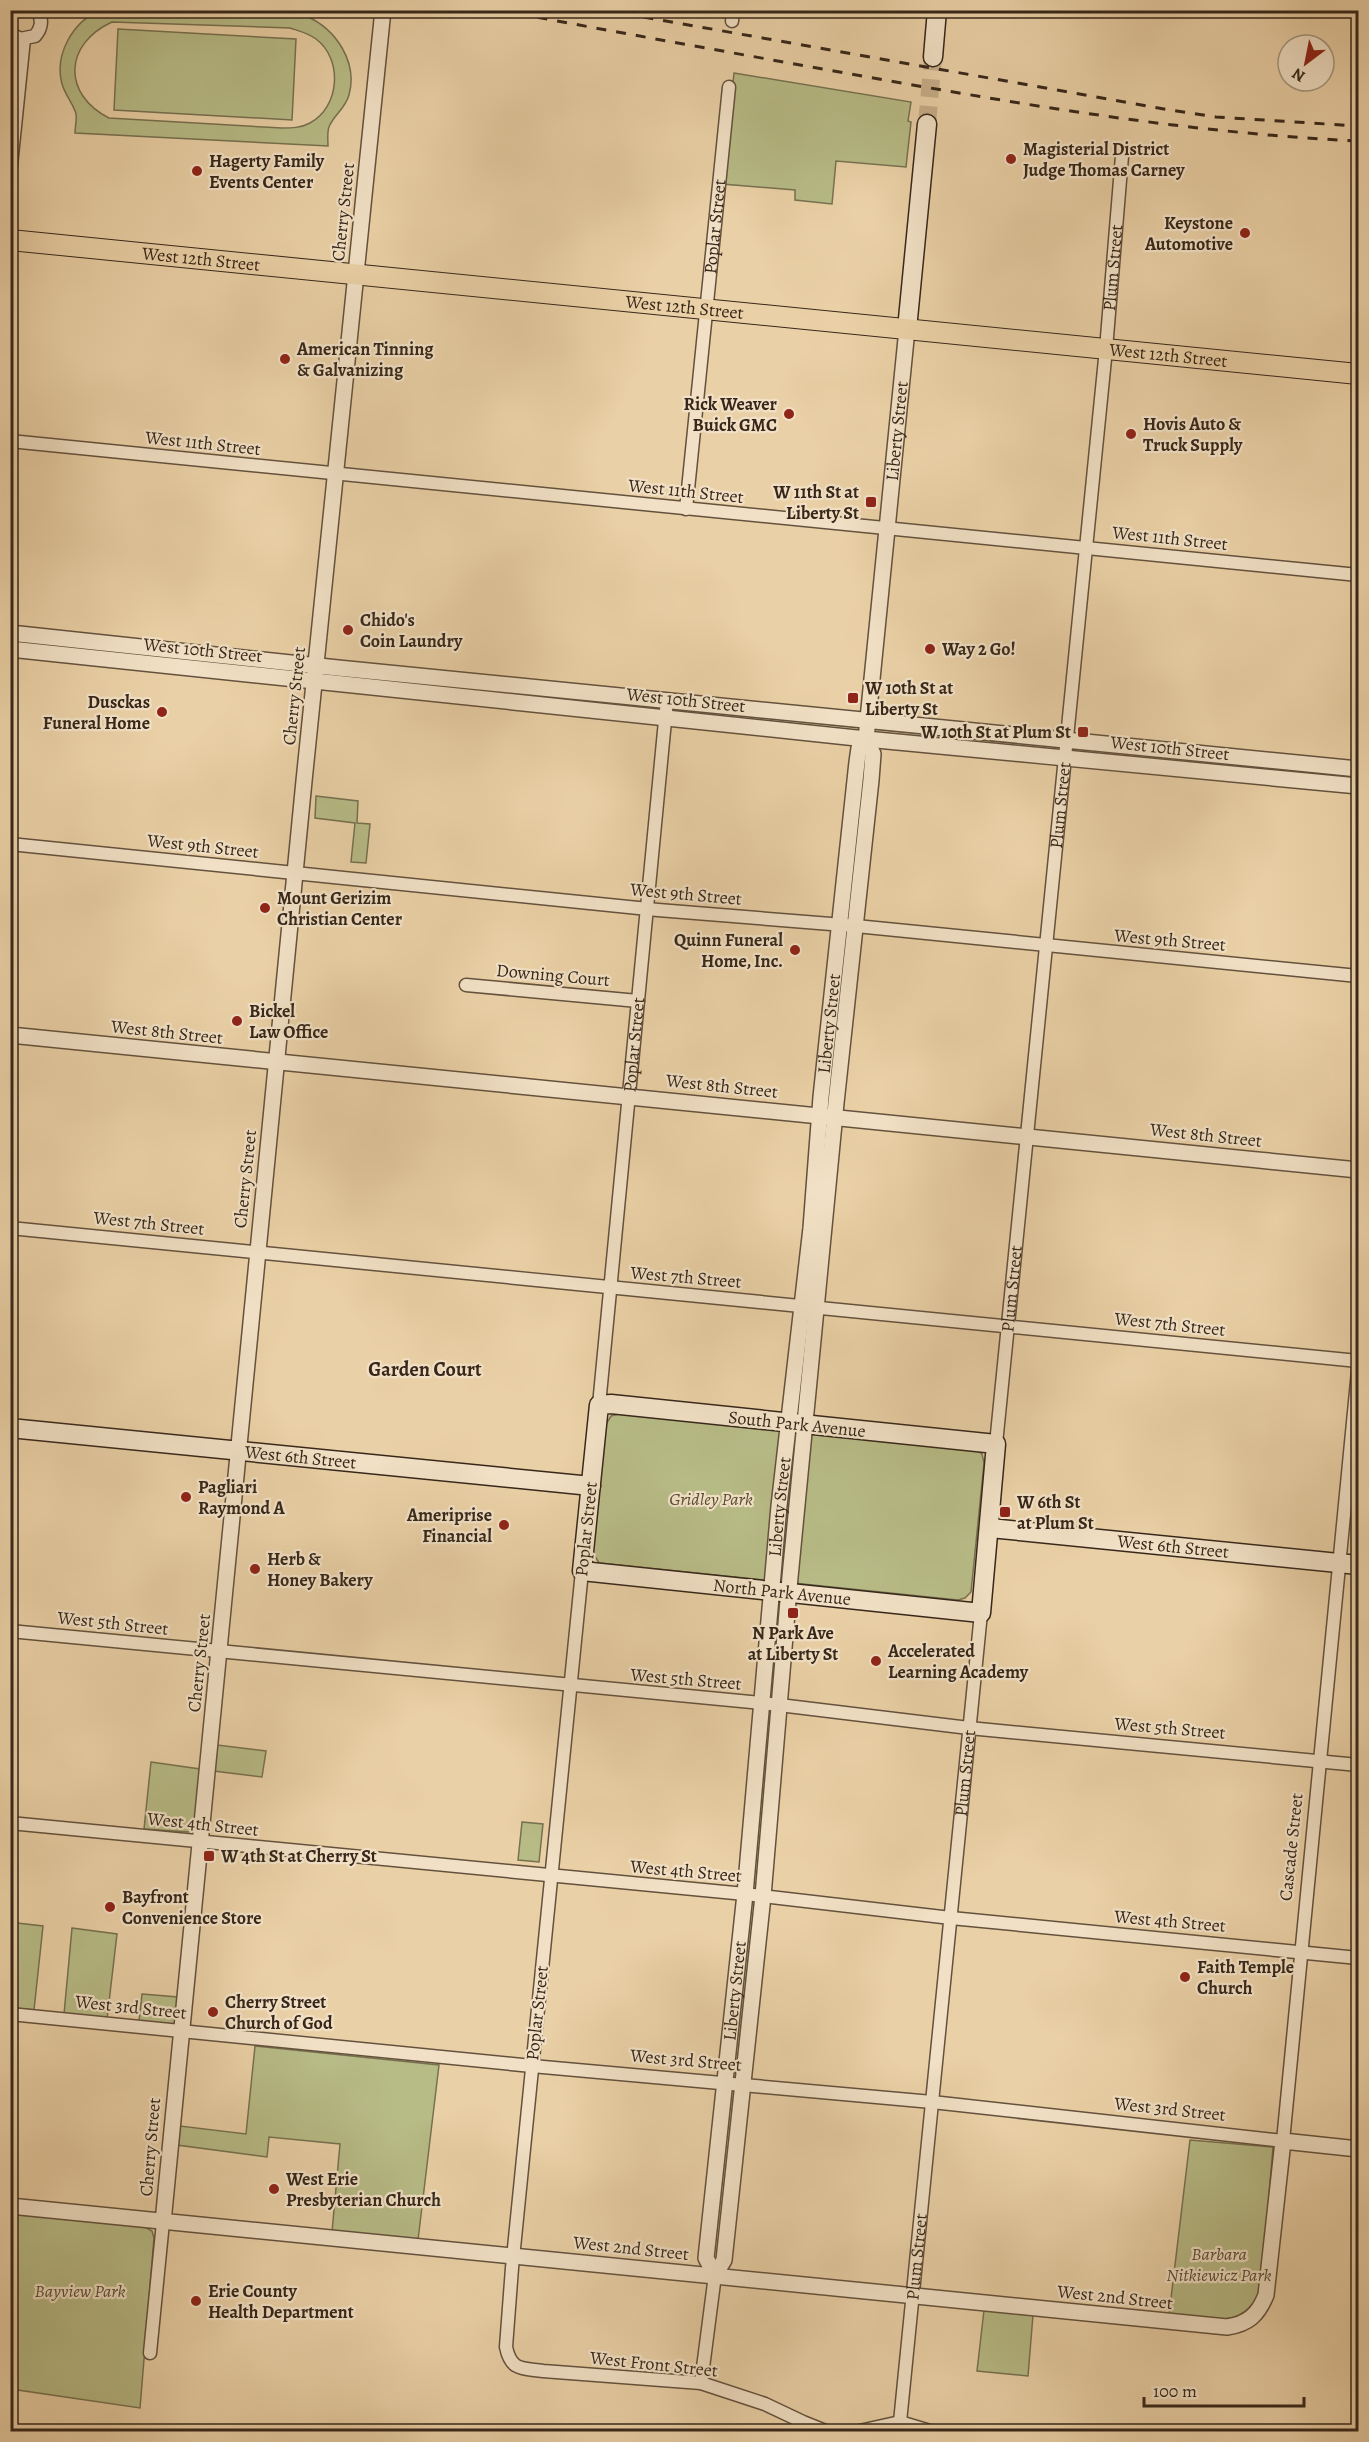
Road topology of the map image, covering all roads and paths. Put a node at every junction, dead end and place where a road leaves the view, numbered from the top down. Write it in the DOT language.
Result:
graph roads {
  1 [pos="37,10"];
  2 [pos="383,10"];
  3 [pos="938,10"];
  4 [pos="10,33"];
  5 [pos="24,39"];
  6 [pos="933,57"];
  7 [pos="729,87"];
  8 [pos="927,124"];
  9 [pos="1122,156"];
  10 [pos="10,175"];
  11 [pos="10,240"];
  12 [pos="356,274"];
  13 [pos="705,309"];
  14 [pos="907,329"];
  15 [pos="1106,349"];
  16 [pos="1359,374"];
  17 [pos="10,441"];
  18 [pos="336,474"];
  19 [pos="686,509"];
  20 [pos="888,529"];
  21 [pos="1086,548"];
  22 [pos="1359,575"];
  23 [pos="10,633"];
  24 [pos="10,649"];
  25 [pos="141,655"];
  26 [pos="316,674"];
  27 [pos="491,683"];
  28 [pos="489,699"];
  29 [pos="667,700"];
  30 [pos="666,717"];
  31 [pos="868,720"];
  32 [pos="866,738"];
  33 [pos="1066,740"];
  34 [pos="1065,758"];
  35 [pos="1241,758"];
  36 [pos="1359,769"];
  37 [pos="1239,775"];
  38 [pos="1359,786"];
  39 [pos="10,844"];
  40 [pos="296,873"];
  41 [pos="646,908"];
  42 [pos="848,926"];
  43 [pos="1046,947"];
  44 [pos="1359,976"];
  45 [pos="466,985"];
  46 [pos="638,1001"];
  47 [pos="10,1035"];
  48 [pos="277,1063"];
  49 [pos="628,1097"];
  50 [pos="827,1117"];
  51 [pos="1028,1137"];
  52 [pos="1359,1170"];
  53 [pos="10,1228"];
  54 [pos="258,1253"];
  55 [pos="609,1288"];
  56 [pos="801,1307"];
  57 [pos="816,1308"];
  58 [pos="1008,1326"];
  59 [pos="1359,1361"];
  60 [pos="1359,1371"];
  61 [pos="599,1405"];
  62 [pos="797,1423"];
  63 [pos="10,1428"];
  64 [pos="996,1444"];
  65 [pos="240,1451"];
  66 [pos="591,1486"];
  67 [pos="990,1528"];
  68 [pos="1339,1563"];
  69 [pos="1359,1565"];
  70 [pos="582,1571"];
  71 [pos="781,1592"];
  72 [pos="981,1613"];
  73 [pos="10,1631"];
  74 [pos="219,1652"];
  75 [pos="570,1686"];
  76 [pos="763,1704"];
  77 [pos="780,1706"];
  78 [pos="969,1728"];
  79 [pos="1319,1761"];
  80 [pos="1359,1765"];
  81 [pos="10,1823"];
  82 [pos="201,1842"];
  83 [pos="550,1876"];
  84 [pos="745,1894"];
  85 [pos="763,1896"];
  86 [pos="951,1918"];
  87 [pos="1300,1951"];
  88 [pos="1359,1958"];
  89 [pos="10,2014"];
  90 [pos="182,2031"];
  91 [pos="532,2066"];
  92 [pos="725,2082"];
  93 [pos="742,2084"];
  94 [pos="932,2102"];
  95 [pos="1283,2141"];
  96 [pos="1359,2149"];
  97 [pos="10,2206"];
  98 [pos="163,2222"];
  99 [pos="513,2256"];
  100 [pos="715,2275"];
  101 [pos="912,2296"];
  102 [pos="1248,2322"];
  103 [pos="150,2353"];
  104 [pos="508,2359"];
  105 [pos="701,2383"];
  106 [pos="900,2422"];
  107 [pos="828,2432"];
  108 [pos="855,2432"];
  109 [pos="933,2432"];
  1 -- 5 [label="street"];
  2 -- 12 [label="street, Cherry Street"];
  3 -- 6 [label="main road"];
  4 -- 5 [label="street"];
  5 -- 10 [label="street"];
  7 -- 13 [label="street, Poplar Street"];
  8 -- 14 [label="main road, Liberty Street"];
  9 -- 15 [label="street, Plum Street"];
  11 -- 12 [label="main road, West 12th Street"];
  12 -- 13 [label="main road, West 12th Street"];
  12 -- 18 [label="street, Cherry Street"];
  13 -- 14 [label="main road, West 12th Street"];
  13 -- 19 [label="street, Poplar Street"];
  14 -- 15 [label="main road, West 12th Street"];
  14 -- 20 [label="street, Liberty Street"];
  15 -- 16 [label="main road, West 12th Street"];
  15 -- 21 [label="street, Plum Street"];
  17 -- 18 [label="street, West 11th Street"];
  18 -- 19 [label="street, West 11th Street"];
  18 -- 26 [label="street, Cherry Street"];
  19 -- 20 [label="street, West 11th Street"];
  20 -- 21 [label="street, West 11th Street"];
  20 -- 31 [label="street, Liberty Street"];
  21 -- 22 [label="street, West 11th Street"];
  21 -- 33 [label="street, Plum Street"];
  23 -- 25 [label="street, West 10th Street"];
  24 -- 25 [label="street, West 10th Street"];
  25 -- 26 [label="street, West 10th Street"];
  26 -- 27 [label="street, West 10th Street"];
  26 -- 28 [label="street, West 10th Street"];
  26 -- 40 [label="street, Cherry Street"];
  27 -- 28 [label="street"];
  27 -- 29 [label="street, West 10th Street"];
  28 -- 30 [label="street, West 10th Street"];
  29 -- 30 [label="street, Poplar Street"];
  29 -- 31 [label="street, West 10th Street"];
  30 -- 32 [label="street, West 10th Street"];
  30 -- 41 [label="street, Poplar Street"];
  31 -- 32 [label="street, Liberty Street"];
  31 -- 33 [label="street, West 10th Street"];
  32 -- 34 [label="street, West 10th Street"];
  32 -- 42 [label="street, Liberty Street"];
  33 -- 34 [label="street, Plum Street"];
  33 -- 35 [label="street, West 10th Street"];
  34 -- 37 [label="street, West 10th Street"];
  34 -- 43 [label="street, Plum Street"];
  35 -- 36 [label="street, West 10th Street"];
  35 -- 37 [label="street"];
  37 -- 38 [label="street, West 10th Street"];
  39 -- 40 [label="street, West 9th Street"];
  40 -- 41 [label="street, West 9th Street"];
  40 -- 48 [label="street, Cherry Street"];
  41 -- 42 [label="street, West 9th Street"];
  41 -- 46 [label="street, Poplar Street"];
  42 -- 43 [label="street, West 9th Street"];
  42 -- 50 [label="street, Liberty Street"];
  43 -- 44 [label="street, West 9th Street"];
  43 -- 51 [label="street, Plum Street"];
  45 -- 46 [label="street, Downing Court"];
  46 -- 49 [label="street, Poplar Street"];
  47 -- 48 [label="street, West 8th Street"];
  48 -- 49 [label="street, West 8th Street"];
  48 -- 54 [label="street, Cherry Street"];
  49 -- 50 [label="street, West 8th Street"];
  49 -- 55 [label="street, Poplar Street"];
  50 -- 51 [label="street, West 8th Street"];
  50 -- 56 [label="street, Liberty Street"];
  50 -- 57 [label="street, Liberty Street"];
  51 -- 52 [label="street, West 8th Street"];
  51 -- 58 [label="street, Plum Street"];
  53 -- 54 [label="street, West 7th Street"];
  54 -- 55 [label="street, West 7th Street"];
  54 -- 65 [label="street, Cherry Street"];
  55 -- 56 [label="street, West 7th Street"];
  55 -- 61 [label="street, Poplar Street"];
  56 -- 57 [label="street, West 7th Street"];
  56 -- 62 [label="street, Liberty Street"];
  57 -- 58 [label="street, West 7th Street"];
  57 -- 62 [label="street, Liberty Street"];
  58 -- 59 [label="street, West 7th Street"];
  58 -- 64 [label="street, Plum Street"];
  60 -- 68 [label="street, Cascade Street"];
  61 -- 62 [label="main road, South Park Avenue"];
  61 -- 66 [label="main road, Poplar Street"];
  62 -- 64 [label="main road, South Park Avenue"];
  62 -- 71 [label="street, Liberty Street"];
  63 -- 65 [label="main road, West 6th Street"];
  64 -- 67 [label="main road, Plum Street"];
  65 -- 66 [label="main road, West 6th Street"];
  65 -- 74 [label="street, Cherry Street"];
  66 -- 70 [label="main road, Poplar Street"];
  67 -- 68 [label="main road, West 6th Street"];
  67 -- 72 [label="main road, Plum Street"];
  68 -- 69 [label="main road, West 6th Street"];
  68 -- 79 [label="street, Cascade Street"];
  70 -- 71 [label="main road, North Park Avenue"];
  70 -- 75 [label="street, Poplar Street"];
  71 -- 72 [label="main road, North Park Avenue"];
  71 -- 76 [label="street, Liberty Street"];
  71 -- 77 [label="street, Liberty Street"];
  72 -- 78 [label="street, Plum Street"];
  73 -- 74 [label="street, West 5th Street"];
  74 -- 75 [label="street, West 5th Street"];
  74 -- 82 [label="street, Cherry Street"];
  75 -- 76 [label="street, West 5th Street"];
  75 -- 83 [label="street, Poplar Street"];
  76 -- 77 [label="street, West 5th Street"];
  76 -- 84 [label="street, Liberty Street"];
  77 -- 78 [label="street, West 5th Street"];
  77 -- 85 [label="street, Liberty Street"];
  78 -- 79 [label="street, West 5th Street"];
  78 -- 86 [label="street, Plum Street"];
  79 -- 80 [label="street, West 5th Street"];
  79 -- 87 [label="street, Cascade Street"];
  81 -- 82 [label="street, West 4th Street"];
  82 -- 83 [label="street, West 4th Street"];
  82 -- 90 [label="street, Cherry Street"];
  83 -- 84 [label="street, West 4th Street"];
  83 -- 91 [label="street, Poplar Street"];
  84 -- 85 [label="street, West 4th Street"];
  84 -- 92 [label="street, Liberty Street"];
  85 -- 86 [label="street, West 4th Street"];
  85 -- 93 [label="street, Liberty Street"];
  86 -- 87 [label="street, West 4th Street"];
  86 -- 94 [label="street, Plum Street"];
  87 -- 88 [label="street, West 4th Street"];
  87 -- 95 [label="street, Cascade Street"];
  89 -- 90 [label="street, West 3rd Street"];
  90 -- 91 [label="street, West 3rd Street"];
  90 -- 98 [label="street, Cherry Street"];
  91 -- 92 [label="street, West 3rd Street"];
  91 -- 99 [label="street, Poplar Street"];
  92 -- 93 [label="street, West 3rd Street"];
  92 -- 100 [label="street, Liberty Street"];
  93 -- 94 [label="street, West 3rd Street"];
  93 -- 100 [label="street, Liberty Street"];
  94 -- 95 [label="street, West 3rd Street"];
  94 -- 101 [label="street, Plum Street"];
  95 -- 96 [label="street, West 3rd Street"];
  95 -- 102 [label="street, Cascade Street"];
  97 -- 98 [label="street, West 2nd Street"];
  98 -- 99 [label="street, West 2nd Street"];
  98 -- 103 [label="street, Cherry Street"];
  99 -- 100 [label="street, West 2nd Street"];
  99 -- 104 [label="street, Poplar Street"];
  100 -- 101 [label="street, West 2nd Street"];
  100 -- 105 [label="street, Liberty Street"];
  101 -- 102 [label="street, West 2nd Street"];
  101 -- 106 [label="street, Plum Street"];
  104 -- 105 [label="street, West Front Street"];
  105 -- 107 [label="street, West Front Street"];
  106 -- 108 [label="street"];
  106 -- 109 [label="street"];
}
